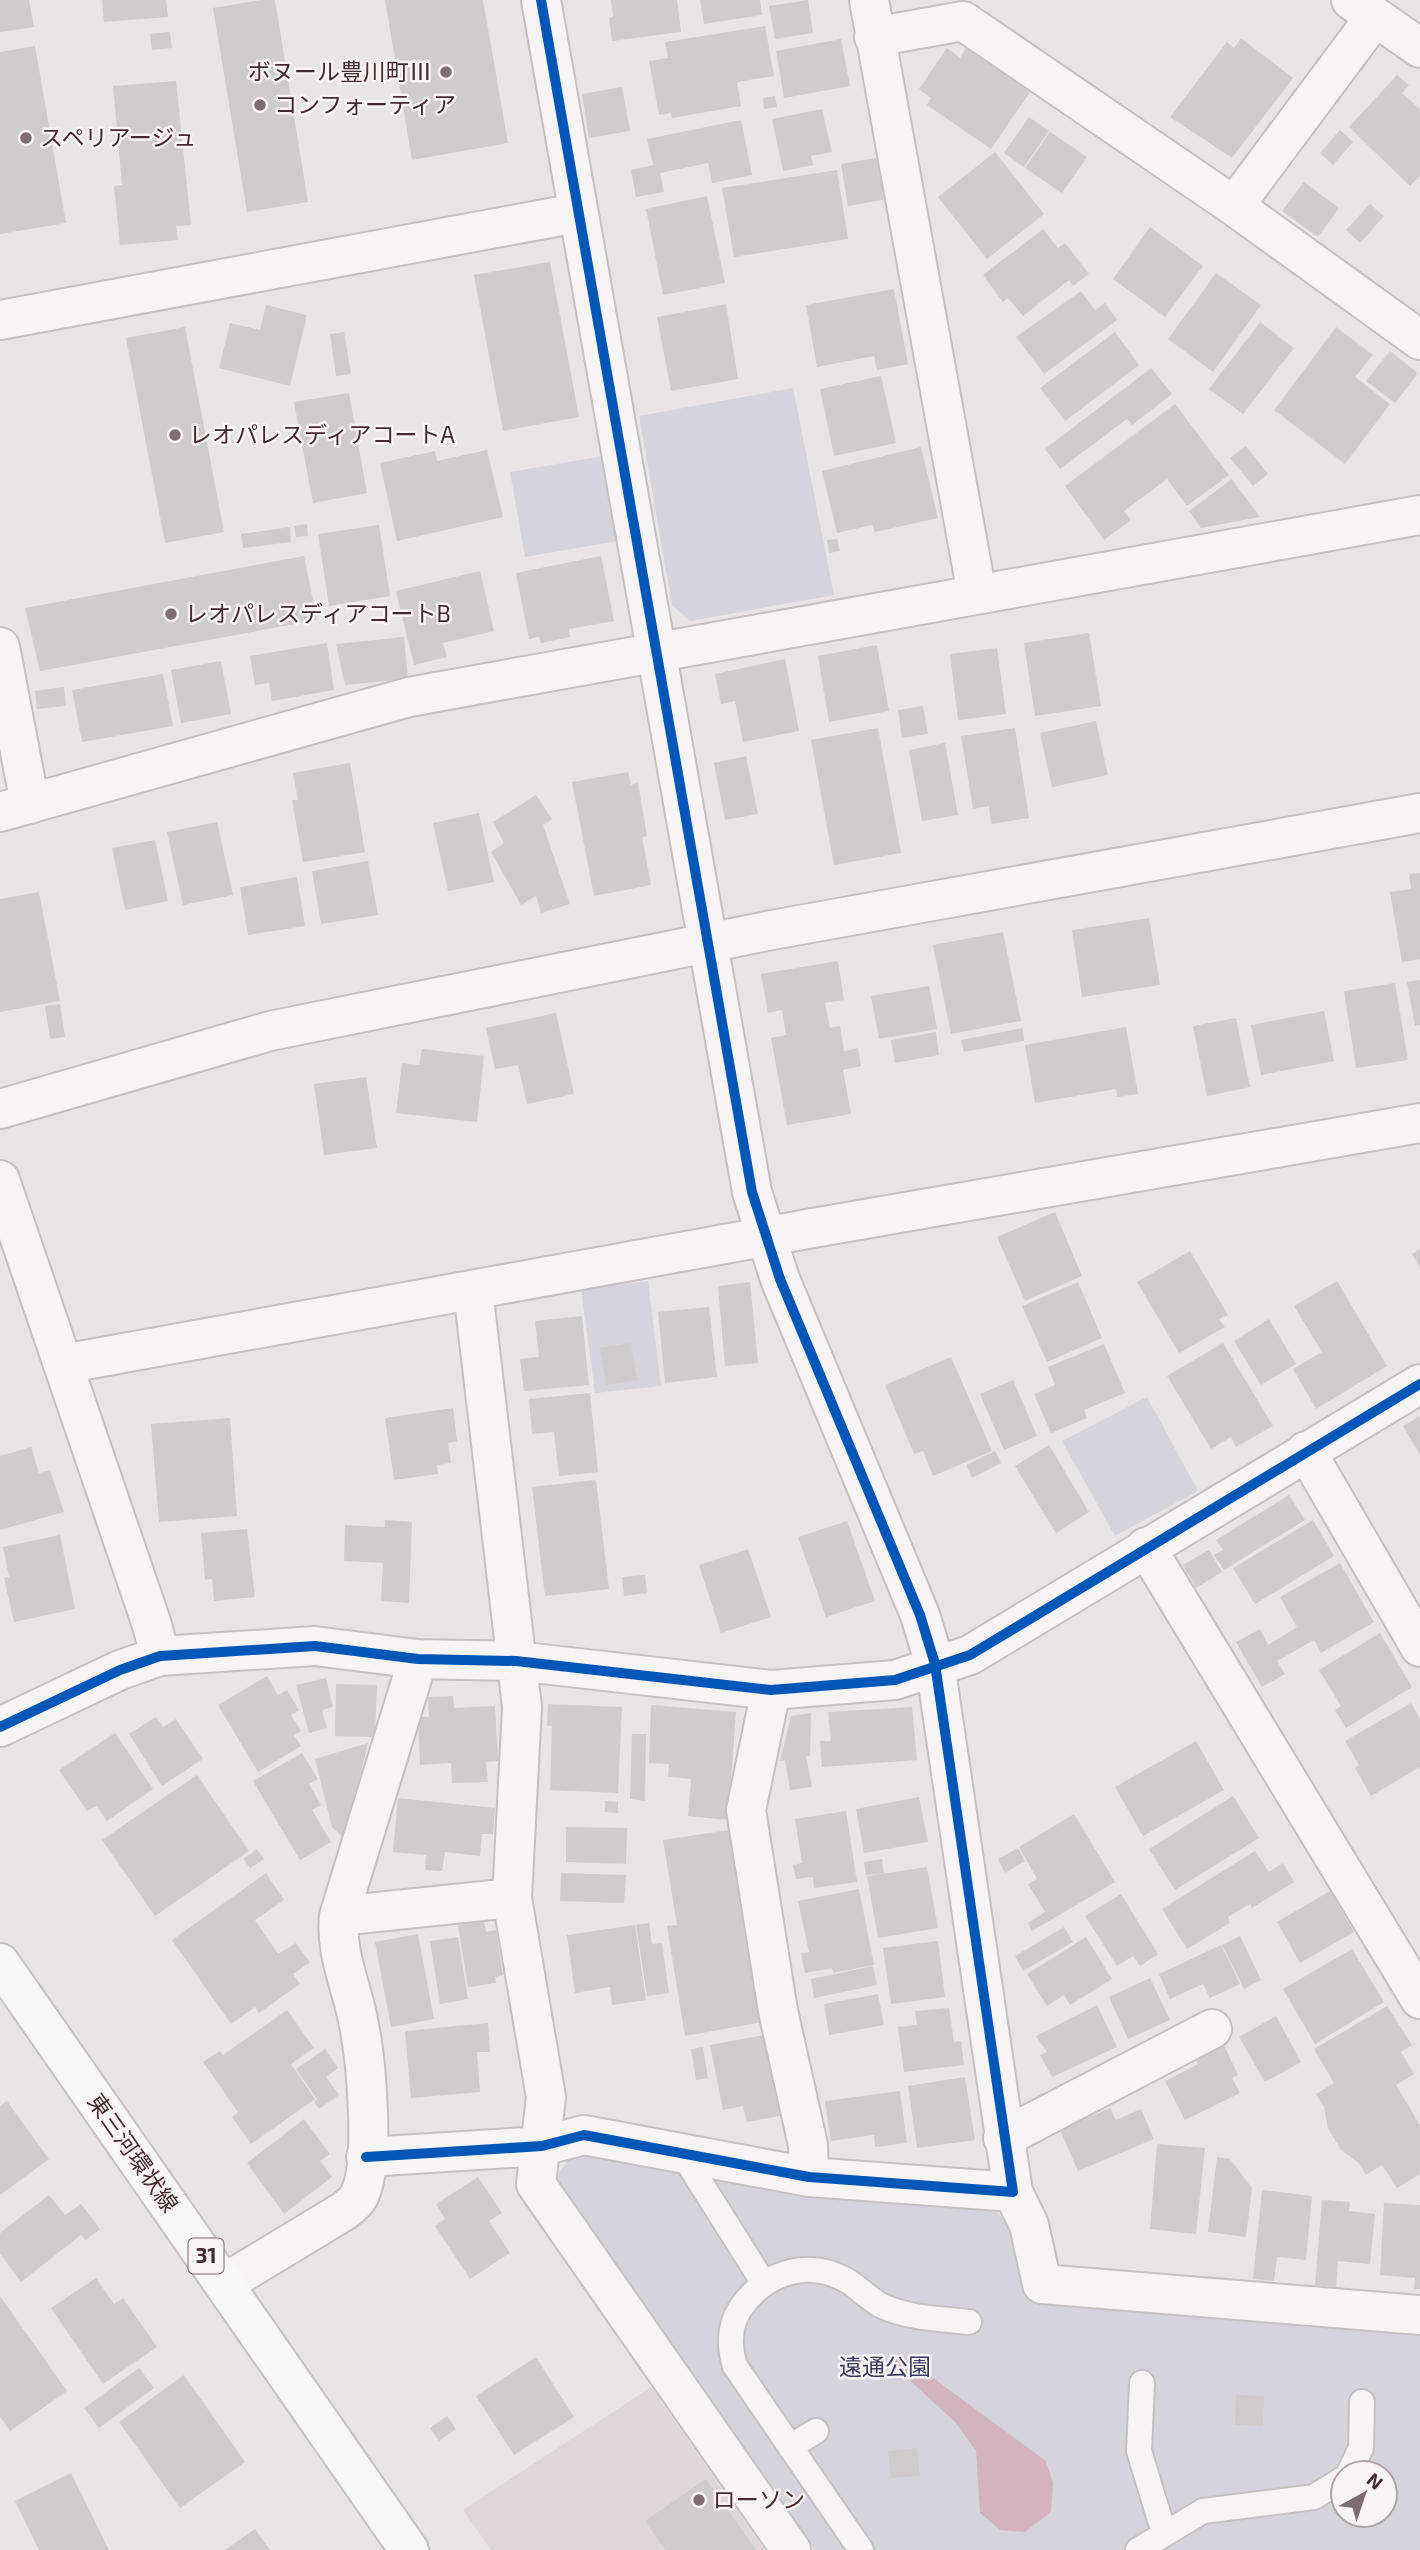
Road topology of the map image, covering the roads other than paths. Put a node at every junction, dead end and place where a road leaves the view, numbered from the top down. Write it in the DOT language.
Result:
graph roads {
  1 [pos="541,0"];
  2 [pos="1363,9"];
  3 [pos="871,18"];
  4 [pos="1420,48"];
  5 [pos="1234,206"];
  6 [pos="577,213"];
  7 [pos="0,320"];
  8 [pos="1420,340"];
  9 [pos="1420,515"];
  10 [pos="977,594"];
  11 [pos="0,647"];
  12 [pos="657,653"];
  13 [pos="15,808"];
  14 [pos="1420,813"];
  15 [pos="709,942"];
  16 [pos="0,1109"];
  17 [pos="1420,1123"];
  18 [pos="0,1180"];
  19 [pos="767,1238"];
  20 [pos="473,1290"];
  21 [pos="63,1364"];
  22 [pos="1420,1384"];
  23 [pos="1306,1451"];
  24 [pos="1146,1547"];
  25 [pos="1420,1647"];
  26 [pos="160,1656"];
  27 [pos="418,1660"];
  28 [pos="516,1661"];
  29 [pos="935,1664"];
  30 [pos="771,1690"];
  31 [pos="0,1727"];
  32 [pos="512,1898"];
  33 [pos="339,1916"];
  34 [pos="0,1963"];
  35 [pos="1420,1999"];
  36 [pos="1212,2029"];
  37 [pos="1003,2137"];
  38 [pos="542,2146"];
  39 [pos="683,2155"];
  40 [pos="366,2157"];
  41 [pos="809,2177"];
  42 [pos="1013,2192"];
  43 [pos="225,2283"];
  44 [pos="763,2283"];
  45 [pos="1420,2315"];
  46 [pos="969,2322"];
  47 [pos="1142,2383"];
  48 [pos="1362,2402"];
  49 [pos="816,2431"];
  50 [pos="790,2447"];
  51 [pos="1355,2459"];
  52 [pos="1329,2488"];
  53 [pos="1164,2533"];
  54 [pos="410,2550"];
  55 [pos="791,2550"];
  56 [pos="861,2550"];
  57 [pos="1138,2550"];
  1 -- 6 [label="street"];
  2 -- 4 [label="street"];
  2 -- 5 [label="street"];
  3 -- 5 [label="street"];
  3 -- 10 [label="street"];
  5 -- 8 [label="street"];
  6 -- 7 [label="street"];
  6 -- 12 [label="street"];
  9 -- 10 [label="street"];
  10 -- 12 [label="street"];
  11 -- 13 [label="street"];
  12 -- 13 [label="street"];
  12 -- 15 [label="street"];
  14 -- 15 [label="street"];
  15 -- 16 [label="street"];
  15 -- 19 [label="street"];
  17 -- 19 [label="street"];
  18 -- 21 [label="street"];
  19 -- 20 [label="street"];
  19 -- 29 [label="street"];
  20 -- 21 [label="street"];
  20 -- 28 [label="street"];
  21 -- 26 [label="street"];
  22 -- 23 [label="street"];
  23 -- 24 [label="street"];
  23 -- 25 [label="street"];
  24 -- 29 [label="street"];
  24 -- 35 [label="street"];
  26 -- 27 [label="street"];
  26 -- 31 [label="street"];
  27 -- 28 [label="street"];
  27 -- 33 [label="street"];
  28 -- 30 [label="street"];
  28 -- 32 [label="street"];
  29 -- 30 [label="street"];
  29 -- 37 [label="street"];
  30 -- 41 [label="street"];
  32 -- 33 [label="street"];
  32 -- 38 [label="street"];
  33 -- 40 [label="street"];
  34 -- 43 [label="main road, 東三河環状線 / 31"];
  36 -- 37 [label="street"];
  37 -- 42 [label="street"];
  38 -- 39 [label="street"];
  38 -- 40 [label="street"];
  38 -- 55 [label="street"];
  39 -- 41 [label="street"];
  39 -- 44 [label="lane"];
  40 -- 43 [label="street"];
  41 -- 42 [label="street"];
  42 -- 45 [label="street"];
  43 -- 54 [label="main road, 東三河環状線 / 31"];
  44 -- 46 [label="lane"];
  44 -- 50 [label="lane"];
  47 -- 53 [label="lane"];
  48 -- 51 [label="lane"];
  49 -- 50 [label="lane"];
  50 -- 56 [label="lane"];
  52 -- 53 [label="lane"];
  53 -- 57 [label="lane"];
}
